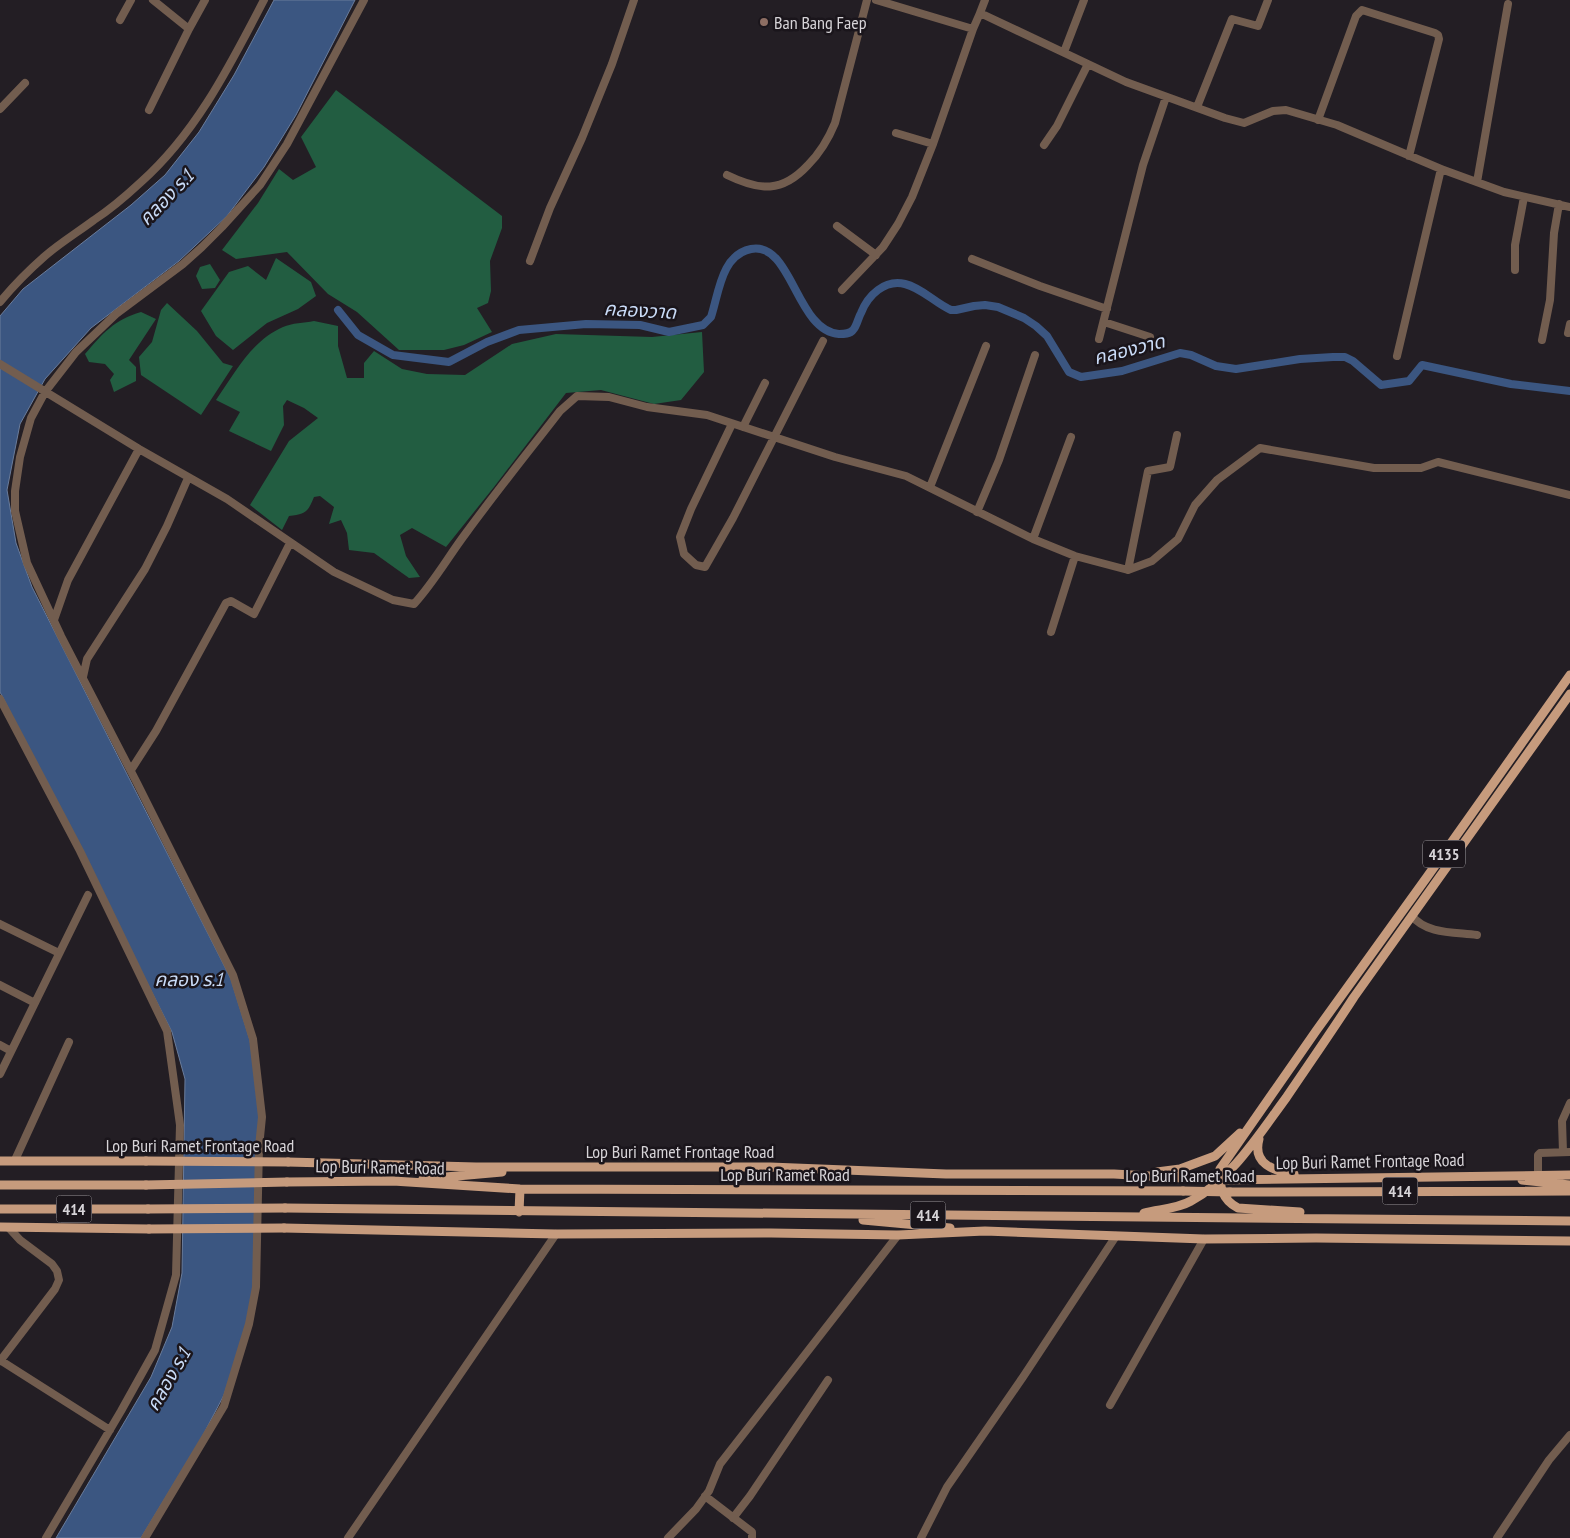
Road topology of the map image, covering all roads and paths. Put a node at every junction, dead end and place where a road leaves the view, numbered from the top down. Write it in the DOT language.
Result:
graph roads {
  1 [pos="131,0"];
  2 [pos="153,0"];
  3 [pos="205,0"];
  4 [pos="364,0"];
  5 [pos="634,0"];
  6 [pos="867,0"];
  7 [pos="876,0"];
  8 [pos="985,0"];
  9 [pos="1084,0"];
  10 [pos="1268,0"];
  11 [pos="261,1"];
  12 [pos="896,3"];
  13 [pos="1508,4"];
  14 [pos="980,13"];
  15 [pos="120,20"];
  16 [pos="189,29"];
  17 [pos="973,29"];
  18 [pos="1064,52"];
  19 [pos="1088,64"];
  20 [pos="26,83"];
  21 [pos="1166,97"];
  22 [pos="1196,107"];
  23 [pos="0,109"];
  24 [pos="150,110"];
  25 [pos="1318,120"];
  26 [pos="896,133"];
  27 [pos="933,144"];
  28 [pos="1044,145"];
  29 [pos="1409,156"];
  30 [pos="1441,169"];
  31 [pos="727,176"];
  32 [pos="1477,182"];
  33 [pos="1524,197"];
  34 [pos="1559,204"];
  35 [pos="1570,207"];
  36 [pos="837,226"];
  37 [pos="876,255"];
  38 [pos="972,259"];
  39 [pos="530,261"];
  40 [pos="1515,270"];
  41 [pos="842,290"];
  42 [pos="0,302"];
  43 [pos="1107,309"];
  44 [pos="1104,322"];
  45 [pos="1570,324"];
  46 [pos="1568,334"];
  47 [pos="1150,337"];
  48 [pos="1099,339"];
  49 [pos="1542,340"];
  50 [pos="823,341"];
  51 [pos="986,346"];
  52 [pos="1035,355"];
  53 [pos="1397,356"];
  54 [pos="0,364"];
  55 [pos="765,383"];
  56 [pos="46,392"];
  57 [pos="732,424"];
  58 [pos="743,427"];
  59 [pos="1177,436"];
  60 [pos="773,437"];
  61 [pos="1071,437"];
  62 [pos="139,449"];
  63 [pos="188,478"];
  64 [pos="1570,486"];
  65 [pos="930,487"];
  66 [pos="1569,495"];
  67 [pos="977,512"];
  68 [pos="1033,539"];
  69 [pos="290,543"];
  70 [pos="1075,556"];
  71 [pos="1128,570"];
  72 [pos="54,620"];
  73 [pos="1052,632"];
  74 [pos="1570,675"];
  75 [pos="83,677"];
  76 [pos="1570,694"];
  77 [pos="0,699"];
  78 [pos="131,770"];
  79 [pos="88,895"];
  80 [pos="1412,916"];
  81 [pos="0,924"];
  82 [pos="1477,935"];
  83 [pos="59,953"];
  84 [pos="0,985"];
  85 [pos="35,1002"];
  86 [pos="69,1042"];
  87 [pos="0,1045"];
  88 [pos="11,1051"];
  89 [pos="0,1074"];
  90 [pos="1570,1103"];
  91 [pos="1250,1125"];
  92 [pos="1262,1132"];
  93 [pos="1566,1152"];
  94 [pos="15,1160"];
  95 [pos="0,1161"];
  96 [pos="555,1167"];
  97 [pos="1114,1174"];
  98 [pos="1538,1175"];
  99 [pos="1570,1175"];
  100 [pos="1484,1176"];
  101 [pos="1318,1178"];
  102 [pos="1219,1180"];
  103 [pos="393,1181"];
  104 [pos="0,1185"];
  105 [pos="1570,1186"];
  106 [pos="520,1189"];
  107 [pos="1570,1190"];
  108 [pos="0,1209"];
  109 [pos="519,1212"];
  110 [pos="802,1215"];
  111 [pos="1126,1216"];
  112 [pos="1357,1218"];
  113 [pos="1570,1221"];
  114 [pos="4,1227"];
  115 [pos="985,1231"];
  116 [pos="556,1234"];
  117 [pos="898,1235"];
  118 [pos="1116,1236"];
  119 [pos="1204,1239"];
  120 [pos="1570,1241"];
  121 [pos="0,1360"];
  122 [pos="828,1380"];
  123 [pos="1110,1405"];
  124 [pos="110,1430"];
  125 [pos="1570,1435"];
  126 [pos="705,1496"];
  127 [pos="733,1518"];
  128 [pos="46,1538"];
  129 [pos="145,1538"];
  130 [pos="348,1538"];
  131 [pos="668,1538"];
  132 [pos="752,1538"];
  133 [pos="921,1538"];
  134 [pos="1497,1538"];
  1 -- 15 [label="street"];
  2 -- 16 [label="street"];
  3 -- 16 [label="street"];
  4 -- 56 [label="street"];
  5 -- 39 [label="street"];
  6 -- 31 [label="street"];
  7 -- 12 [label="street"];
  8 -- 14 [label="street"];
  9 -- 18 [label="street"];
  10 -- 22 [label="street"];
  11 -- 42 [label="street"];
  12 -- 17 [label="street"];
  13 -- 32 [label="street"];
  14 -- 17 [label="street"];
  14 -- 18 [label="street"];
  16 -- 24 [label="street"];
  17 -- 27 [label="street"];
  18 -- 19 [label="street"];
  19 -- 21 [label="street"];
  19 -- 28 [label="street"];
  20 -- 23 [label="street"];
  21 -- 22 [label="street"];
  21 -- 43 [label="street"];
  22 -- 25 [label="street"];
  25 -- 29 [label="street"];
  25 -- 29 [label="street"];
  26 -- 27 [label="street"];
  27 -- 37 [label="street"];
  29 -- 30 [label="street"];
  30 -- 32 [label="street"];
  30 -- 53 [label="street"];
  32 -- 33 [label="street"];
  33 -- 34 [label="street"];
  33 -- 40 [label="street"];
  34 -- 35 [label="street"];
  34 -- 49 [label="street"];
  36 -- 37 [label="street"];
  37 -- 41 [label="street"];
  38 -- 43 [label="street"];
  43 -- 44 [label="street"];
  44 -- 47 [label="street"];
  44 -- 48 [label="street"];
  45 -- 46 [label="street"];
  50 -- 60 [label="street"];
  51 -- 65 [label="street"];
  52 -- 67 [label="street"];
  54 -- 56 [label="street"];
  55 -- 58 [label="street"];
  56 -- 62 [label="street"];
  56 -- 72 [label="street"];
  57 -- 58 [label="street"];
  57 -- 60 [label="street"];
  57 -- 69 [label="street"];
  58 -- 60 [label="street"];
  59 -- 71 [label="street"];
  60 -- 65 [label="street"];
  61 -- 68 [label="street"];
  62 -- 63 [label="street"];
  62 -- 72 [label="street"];
  63 -- 69 [label="street"];
  63 -- 75 [label="street"];
  64 -- 66 [label="street"];
  65 -- 67 [label="street"];
  66 -- 71 [label="street"];
  67 -- 68 [label="street"];
  68 -- 70 [label="street"];
  69 -- 78 [label="street"];
  70 -- 71 [label="street"];
  70 -- 73 [label="street"];
  72 -- 75 [label="street"];
  74 -- 91 [label="main road, 4135"];
  75 -- 78 [label="street"];
  76 -- 80 [label="main road, 4135"];
  77 -- 124 [label="street"];
  78 -- 129 [label="street"];
  79 -- 83 [label="street"];
  80 -- 82 [label="street"];
  80 -- 92 [label="main road, 4135"];
  81 -- 83 [label="street"];
  83 -- 85 [label="street"];
  84 -- 85 [label="street"];
  85 -- 88 [label="street"];
  86 -- 94 [label="street"];
  87 -- 88 [label="street"];
  88 -- 89 [label="street"];
  90 -- 93 [label="street"];
  91 -- 97 [label="main road"];
  91 -- 102 [label="main road, 4135"];
  92 -- 101 [label="main road"];
  92 -- 102 [label="main road, 4135"];
  93 -- 98 [label="street"];
  94 -- 95 [label="main road, Lop Buri Ramet Frontage Road / 414"];
  94 -- 96 [label="main road, Lop Buri Ramet Frontage Road / 414, bridge"];
  96 -- 97 [label="main road, Lop Buri Ramet Frontage Road / 414"];
  96 -- 103 [label="main road"];
  97 -- 102 [label="main road, Lop Buri Ramet Frontage Road / 414"];
  98 -- 99 [label="main road, Lop Buri Ramet Frontage Road / 414"];
  98 -- 100 [label="main road, Lop Buri Ramet Frontage Road / 414"];
  100 -- 101 [label="main road, Lop Buri Ramet Frontage Road / 414"];
  100 -- 105 [label="main road"];
  101 -- 102 [label="main road, Lop Buri Ramet Frontage Road / 414"];
  102 -- 111 [label="main road, 4135"];
  102 -- 112 [label="main road"];
  103 -- 104 [label="main road, Lop Buri Ramet Road / 414, bridge"];
  103 -- 106 [label="main road, Lop Buri Ramet Road / 414"];
  106 -- 107 [label="main road, Lop Buri Ramet Road / 414, bridge"];
  106 -- 109 [label="main road"];
  108 -- 109 [label="main road, 414, bridge"];
  109 -- 110 [label="main road, 414"];
  110 -- 111 [label="main road, 414"];
  110 -- 115 [label="main road"];
  111 -- 112 [label="main road, 414"];
  112 -- 113 [label="main road, 414"];
  114 -- 116 [label="main road, 414, bridge"];
  114 -- 121 [label="street"];
  115 -- 117 [label="main road, 414"];
  115 -- 118 [label="main road, 414"];
  116 -- 117 [label="main road, 414"];
  116 -- 130 [label="street"];
  117 -- 126 [label="street"];
  118 -- 119 [label="main road, 414"];
  118 -- 133 [label="street"];
  119 -- 120 [label="main road, 414"];
  119 -- 123 [label="street"];
  121 -- 124 [label="street"];
  122 -- 127 [label="street"];
  124 -- 128 [label="street"];
  125 -- 134 [label="street"];
  126 -- 127 [label="street"];
  126 -- 131 [label="street"];
  127 -- 132 [label="street"];
}
